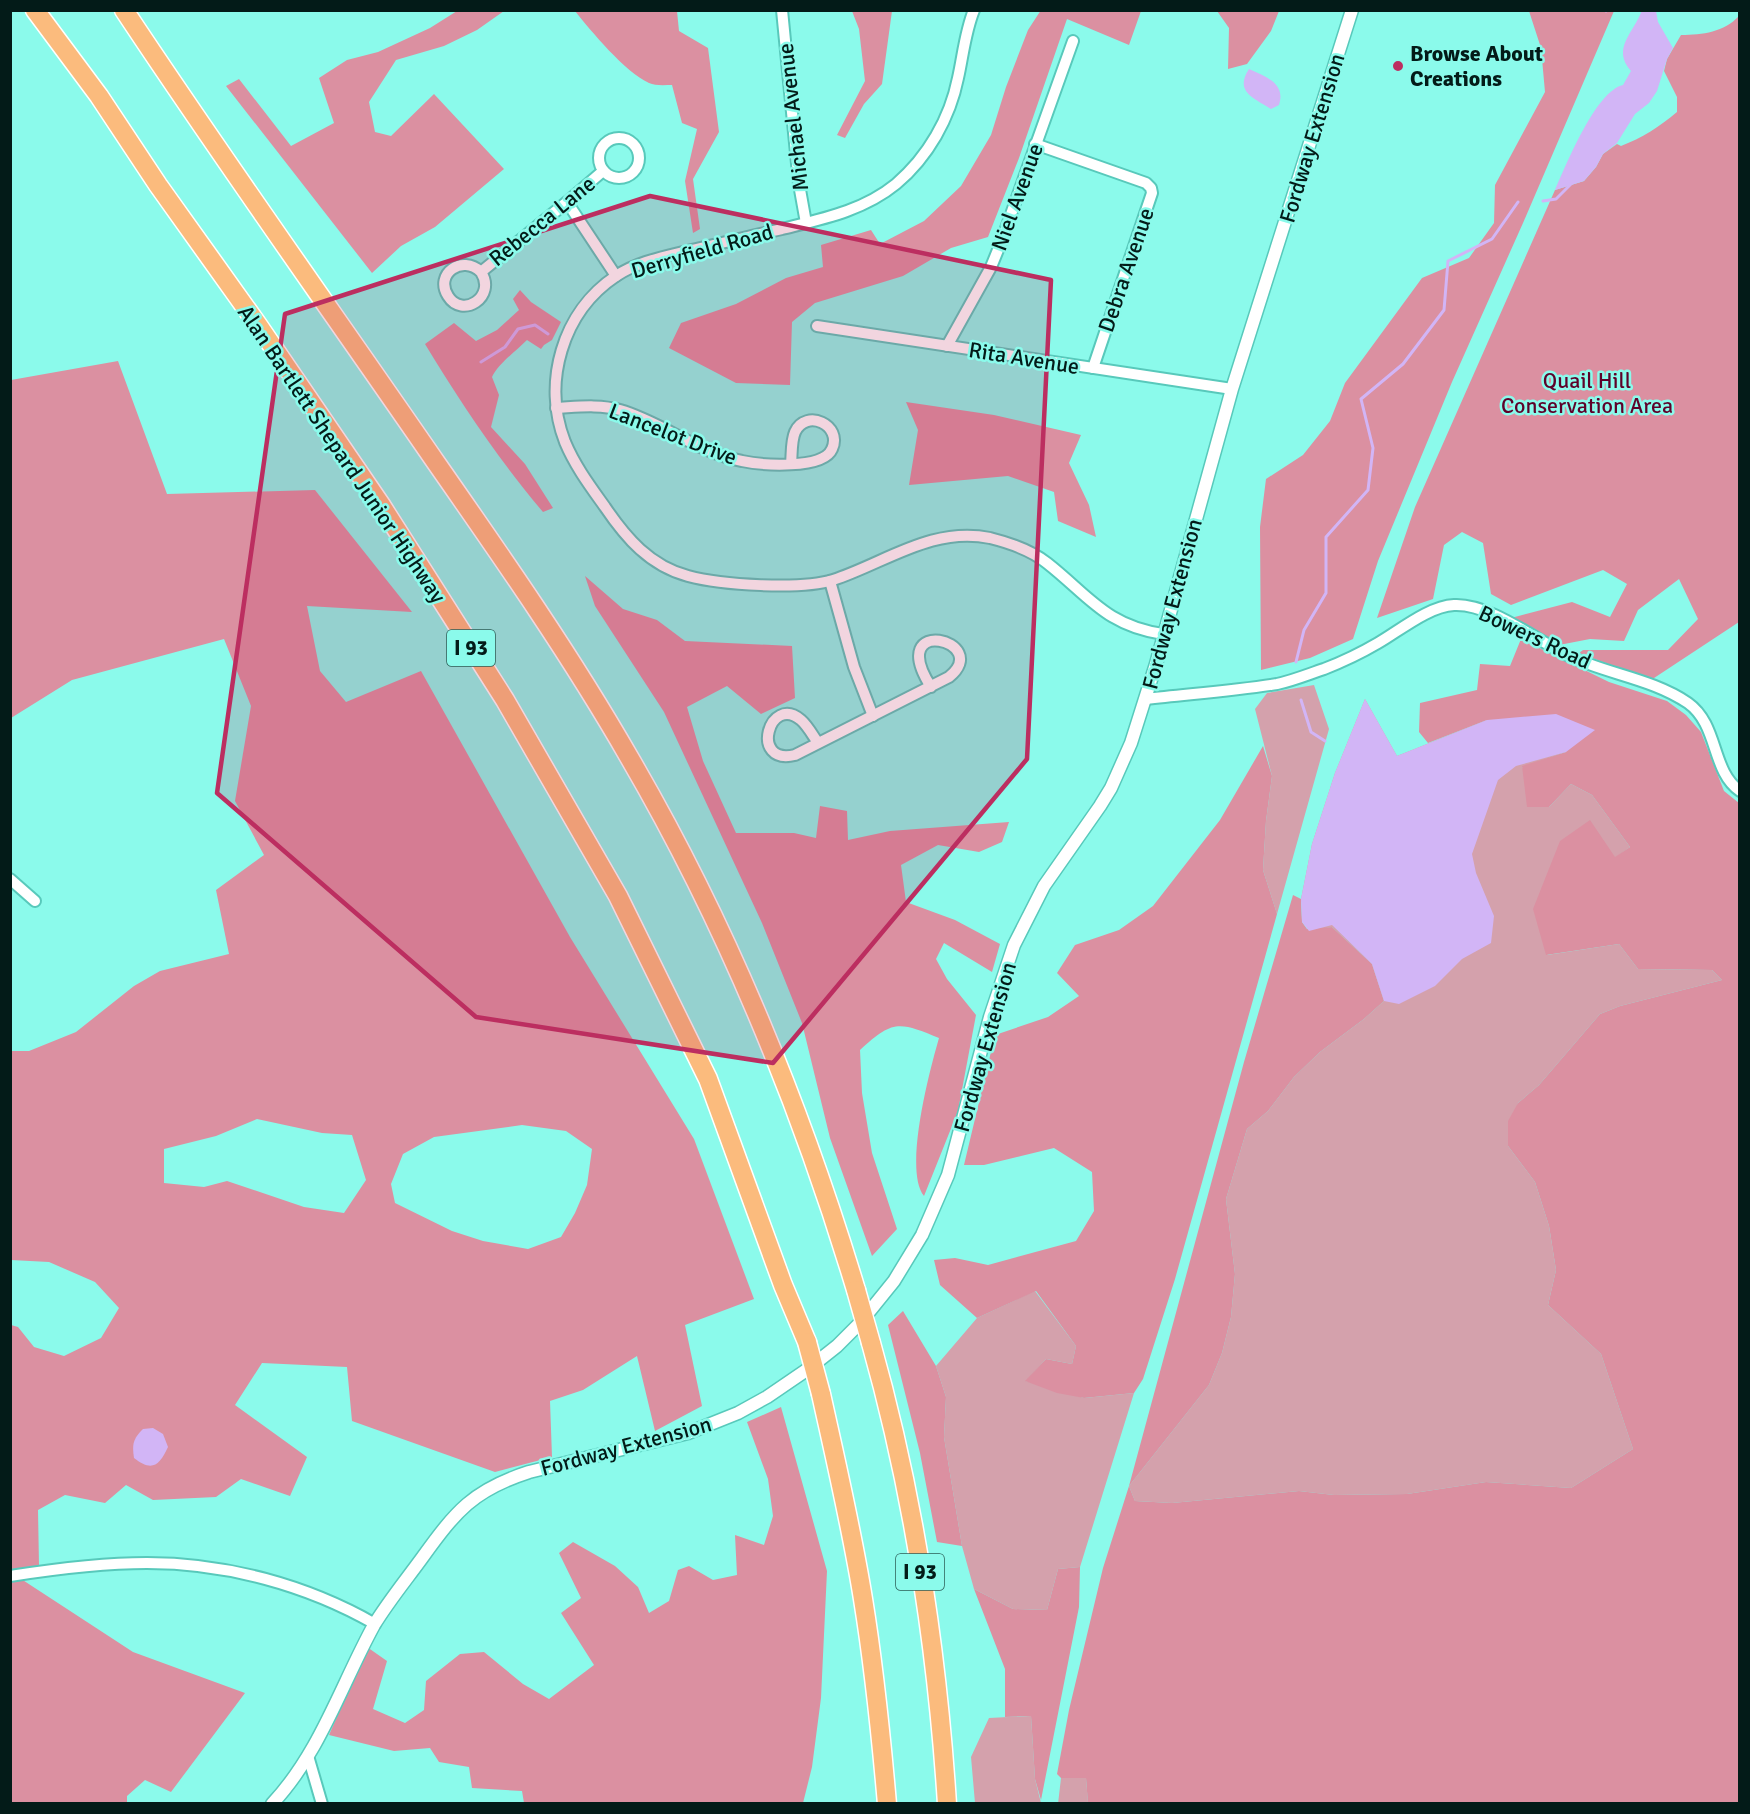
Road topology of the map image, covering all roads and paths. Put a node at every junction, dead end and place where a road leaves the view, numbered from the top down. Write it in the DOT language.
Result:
graph roads {
  1 [pos="35,10"];
  2 [pos="124,10"];
  3 [pos="782,10"];
  4 [pos="974,10"];
  5 [pos="1352,10"];
  6 [pos="1073,41"];
  7 [pos="1035,144"];
  8 [pos="603,171"];
  9 [pos="567,202"];
  10 [pos="806,223"];
  11 [pos="481,272"];
  12 [pos="616,276"];
  13 [pos="817,326"];
  14 [pos="947,346"];
  15 [pos="1093,368"];
  16 [pos="1232,389"];
  17 [pos="556,408"];
  18 [pos="791,464"];
  19 [pos="830,580"];
  20 [pos="1162,634"];
  21 [pos="931,687"];
  22 [pos="1146,699"];
  23 [pos="873,716"];
  24 [pos="818,743"];
  25 [pos="1740,791"];
  26 [pos="10,879"];
  27 [pos="35,901"];
  28 [pos="10,1576"];
  29 [pos="375,1624"];
  30 [pos="308,1756"];
  31 [pos="272,1803"];
  32 [pos="322,1803"];
  33 [pos="887,1803"];
  34 [pos="947,1803"];
  1 -- 33 [label="highway, Alan Bartlett Shepard Junior Highway / I 93, bridge"];
  2 -- 34 [label="highway, I 93, bridge"];
  3 -- 10 [label="street, Michael Avenue"];
  4 -- 10 [label="street, Derryfield Road"];
  5 -- 16 [label="street, Fordway Extension"];
  6 -- 7 [label="street, Niel Avenue"];
  7 -- 14 [label="street, Niel Avenue"];
  7 -- 15 [label="street, Debra Avenue"];
  8 -- 9 [label="street, Rebecca Lane"];
  9 -- 11 [label="street, Rebecca Lane"];
  9 -- 12 [label="street"];
  10 -- 12 [label="street, Derryfield Road"];
  12 -- 17 [label="street, Derryfield Road"];
  13 -- 14 [label="street, Rita Avenue"];
  14 -- 15 [label="street, Rita Avenue"];
  15 -- 16 [label="street, Rita Avenue"];
  16 -- 20 [label="street, Fordway Extension"];
  17 -- 18 [label="street, Lancelot Drive"];
  17 -- 19 [label="street, Derryfield Road"];
  18 -- 18 [label="street, Lancelot Drive"];
  19 -- 20 [label="street, Derryfield Road"];
  19 -- 23 [label="street"];
  20 -- 22 [label="street, Fordway Extension"];
  21 -- 21 [label="street"];
  21 -- 23 [label="street"];
  22 -- 25 [label="street, Bowers Road"];
  22 -- 29 [label="street, Fordway Extension"];
  23 -- 24 [label="street"];
  24 -- 24 [label="street"];
  26 -- 27 [label="street"];
  28 -- 29 [label="street"];
  29 -- 30 [label="street, Fordway Extension"];
  30 -- 31 [label="street, Fordway Extension"];
  30 -- 32 [label="street"];
}
